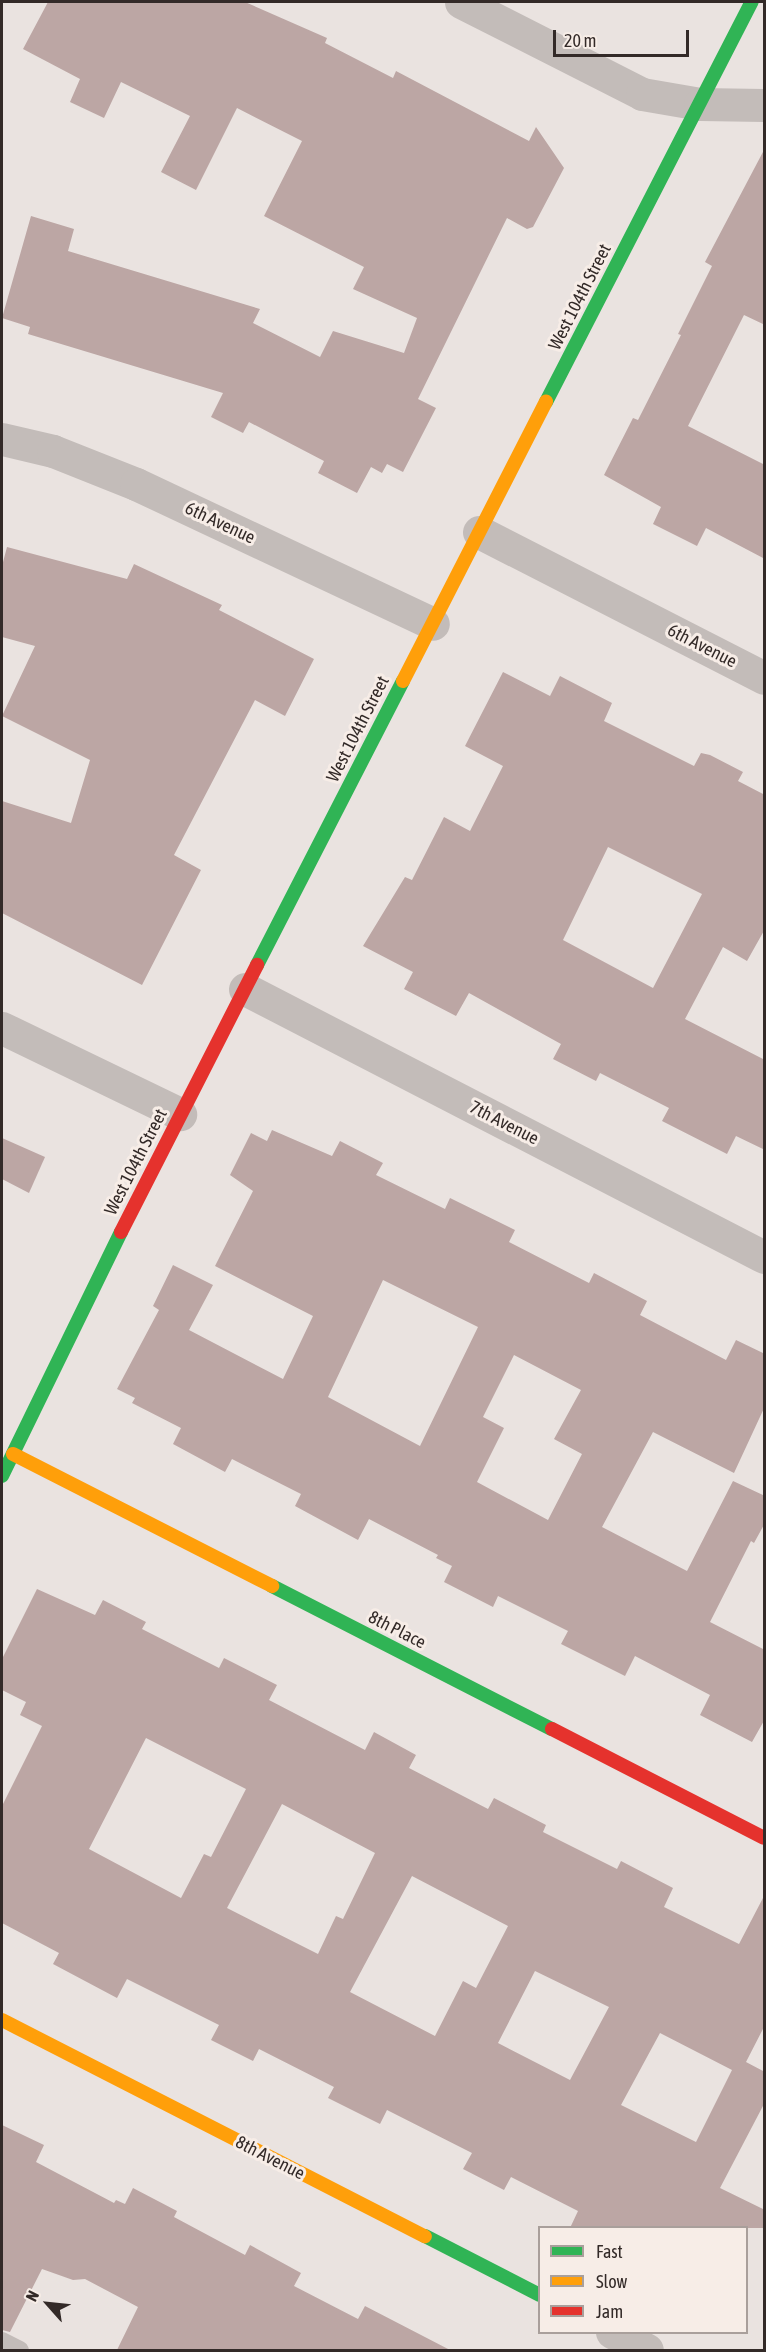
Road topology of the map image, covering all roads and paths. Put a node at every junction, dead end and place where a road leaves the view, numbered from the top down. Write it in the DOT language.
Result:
graph roads {
  1 [pos="461,2"];
  2 [pos="752,2"];
  3 [pos="700,104"];
  4 [pos="765,105"];
  5 [pos="2,439"];
  6 [pos="480,532"];
  7 [pos="433,624"];
  8 [pos="765,678"];
  9 [pos="245,989"];
  10 [pos="2,1028"];
  11 [pos="180,1114"];
  12 [pos="765,1257"];
  13 [pos="13,1454"];
  14 [pos="2,1476"];
  15 [pos="765,1838"];
  16 [pos="2,2020"];
  17 [pos="538,2294"];
  18 [pos="616,2334"];
  19 [pos="2,2341"];
  20 [pos="20,2350"];
  21 [pos="647,2350"];
  1 -- 3 [label="street"];
  2 -- 3 [label="street, West 104th Street"];
  3 -- 4 [label="street"];
  3 -- 6 [label="street, West 104th Street"];
  5 -- 7 [label="street, 6th Avenue"];
  6 -- 7 [label="street, West 104th Street"];
  6 -- 8 [label="street, 6th Avenue"];
  7 -- 9 [label="street, West 104th Street"];
  9 -- 11 [label="street, West 104th Street"];
  9 -- 12 [label="street, 7th Avenue"];
  10 -- 11 [label="street"];
  11 -- 13 [label="street, West 104th Street"];
  13 -- 14 [label="street, West 104th Street"];
  13 -- 15 [label="street, 8th Place"];
  16 -- 17 [label="street, 8th Avenue"];
  18 -- 21 [label="street"];
  19 -- 20 [label="lane"];
}
